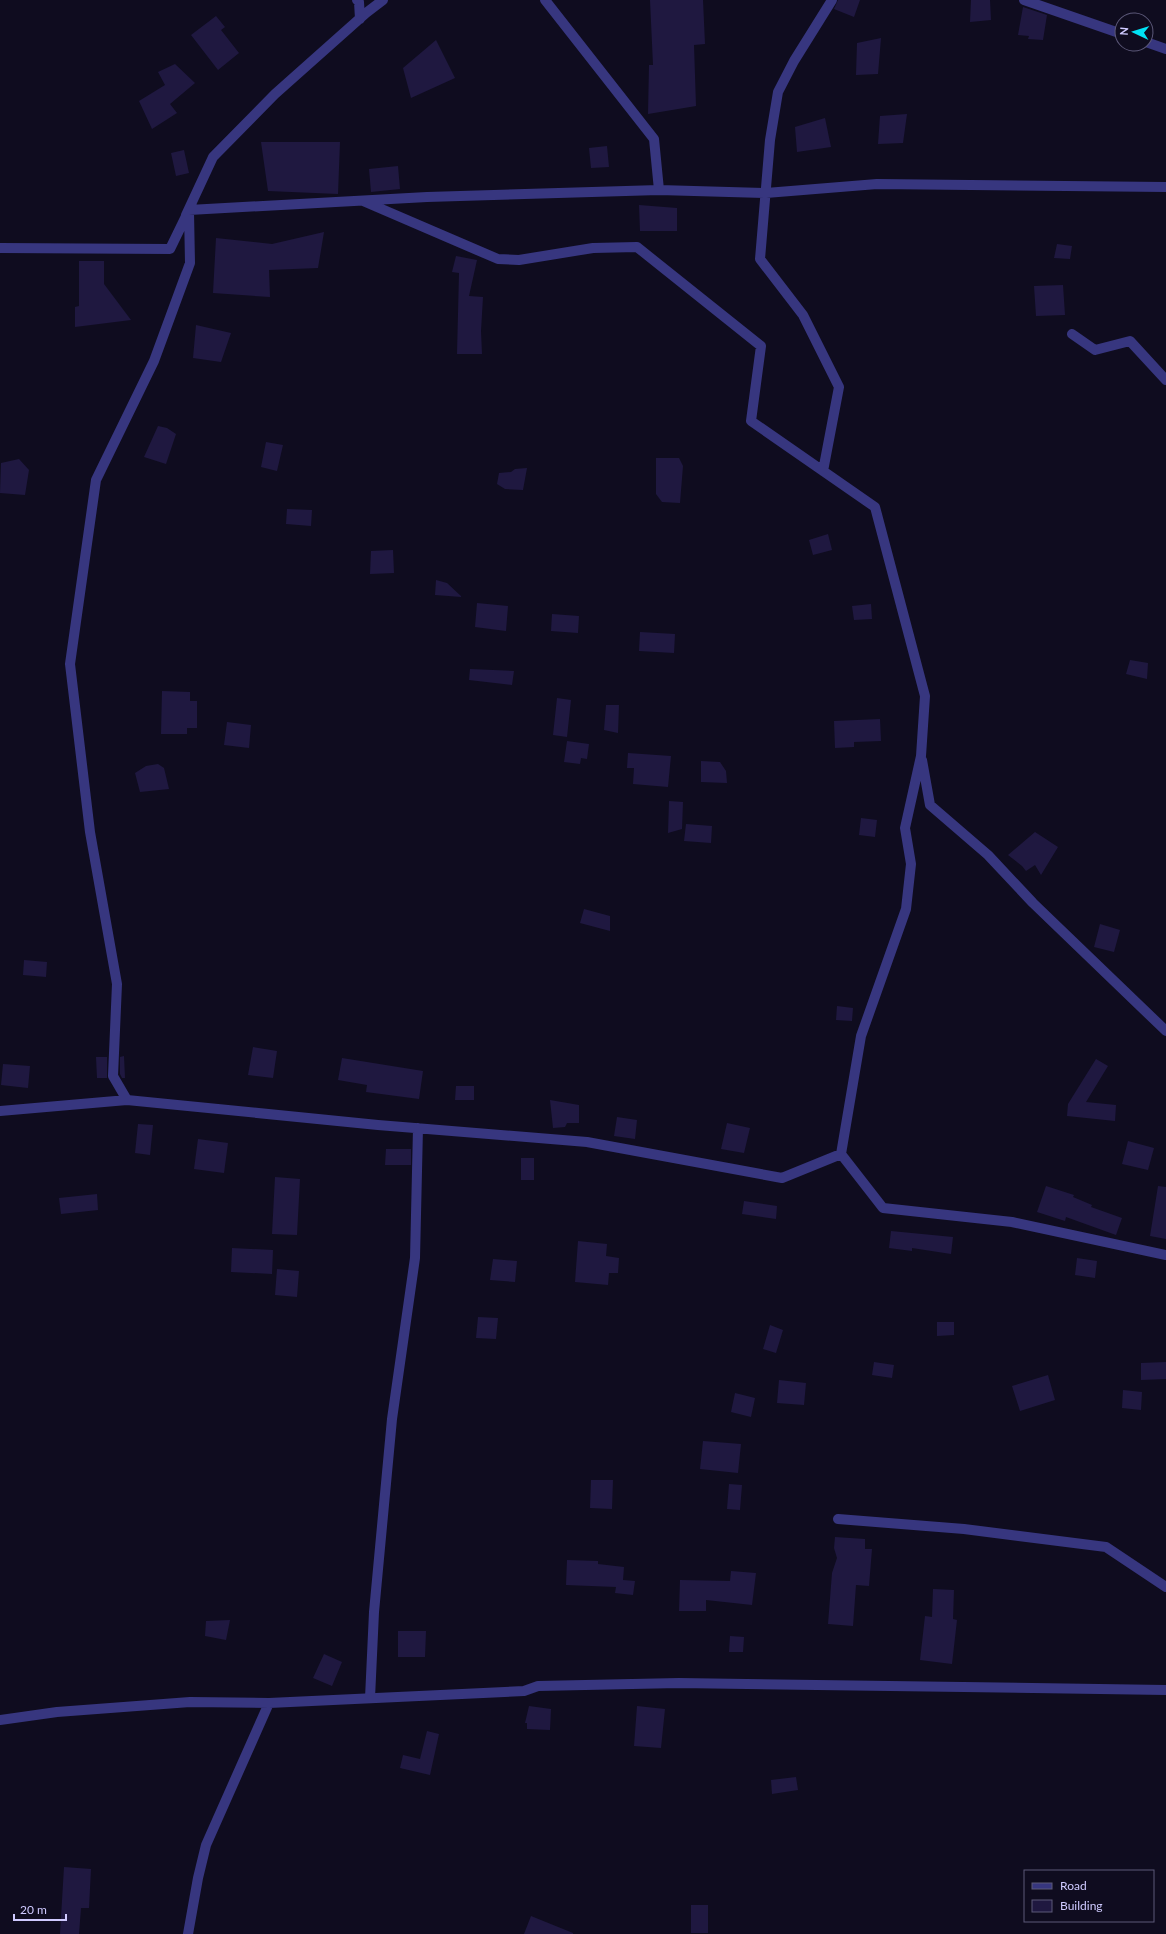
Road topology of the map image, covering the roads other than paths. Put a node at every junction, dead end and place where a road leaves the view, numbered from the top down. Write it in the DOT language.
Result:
graph roads {
  1 [pos="357,0"];
  2 [pos="383,0"];
  3 [pos="545,0"];
  4 [pos="832,0"];
  5 [pos="1024,0"];
  6 [pos="360,19"];
  7 [pos="1114,31"];
  8 [pos="1154,45"];
  9 [pos="1166,49"];
  10 [pos="1166,188"];
  11 [pos="658,190"];
  12 [pos="766,193"];
  13 [pos="362,201"];
  14 [pos="189,210"];
  15 [pos="0,248"];
  16 [pos="170,249"];
  17 [pos="1072,334"];
  18 [pos="1166,380"];
  19 [pos="822,471"];
  20 [pos="921,756"];
  21 [pos="1166,1031"];
  22 [pos="127,1100"];
  23 [pos="0,1111"];
  24 [pos="418,1128"];
  25 [pos="841,1154"];
  26 [pos="1166,1255"];
  27 [pos="838,1519"];
  28 [pos="1166,1587"];
  29 [pos="1166,1690"];
  30 [pos="370,1698"];
  31 [pos="268,1703"];
  32 [pos="0,1720"];
  33 [pos="188,1934"];
  1 -- 6 [label="street"];
  2 -- 6 [label="street"];
  3 -- 11 [label="street"];
  4 -- 12 [label="street"];
  5 -- 7 [label="street"];
  6 -- 16 [label="street"];
  8 -- 9 [label="street"];
  10 -- 12 [label="street"];
  11 -- 12 [label="street"];
  11 -- 13 [label="street"];
  12 -- 19 [label="street"];
  13 -- 14 [label="street"];
  13 -- 19 [label="street"];
  14 -- 16 [label="street"];
  14 -- 22 [label="street"];
  15 -- 16 [label="street"];
  17 -- 18 [label="street"];
  19 -- 20 [label="street"];
  20 -- 21 [label="street"];
  20 -- 25 [label="street"];
  22 -- 23 [label="street"];
  22 -- 24 [label="street"];
  24 -- 25 [label="street"];
  24 -- 30 [label="street"];
  25 -- 26 [label="street"];
  27 -- 28 [label="street"];
  29 -- 30 [label="street"];
  30 -- 31 [label="street"];
  31 -- 32 [label="street"];
  31 -- 33 [label="street"];
}
